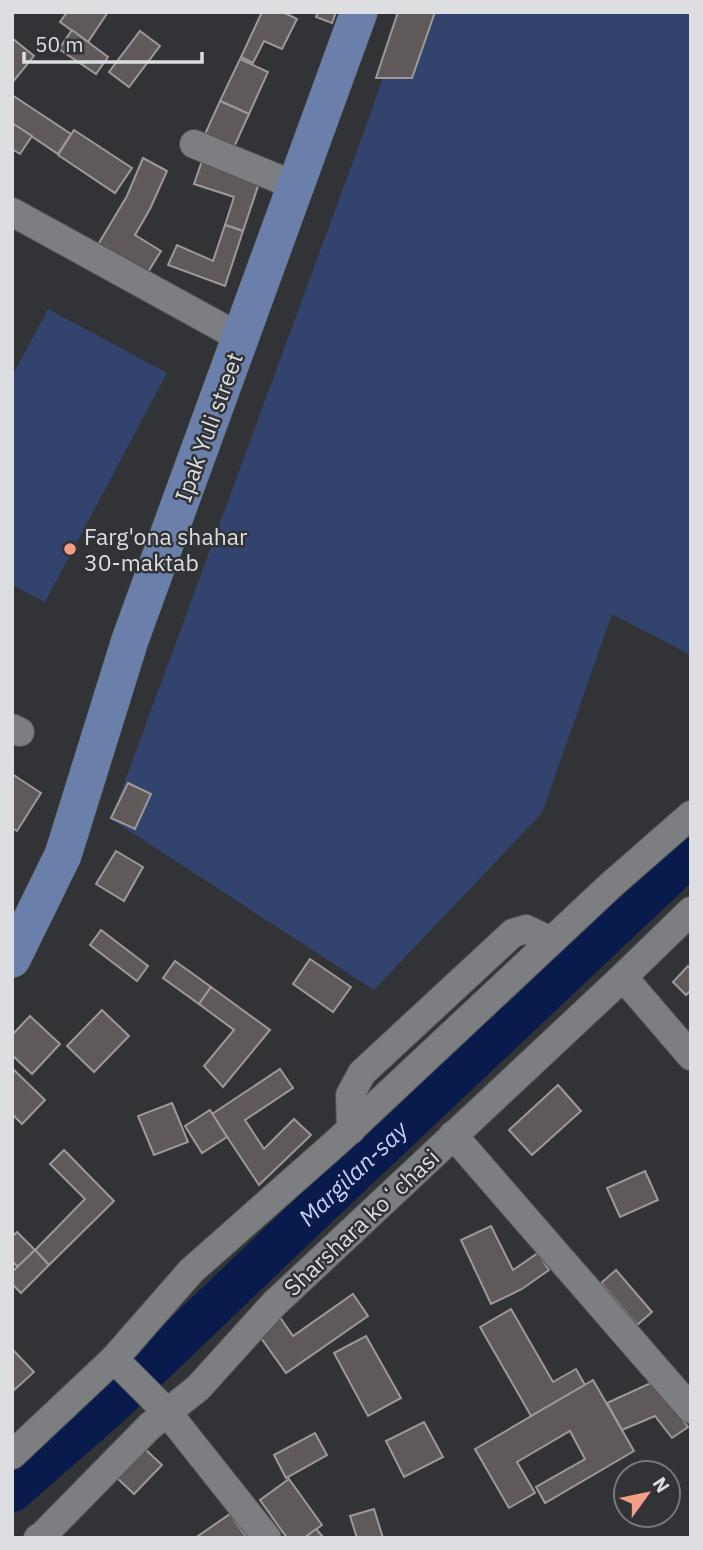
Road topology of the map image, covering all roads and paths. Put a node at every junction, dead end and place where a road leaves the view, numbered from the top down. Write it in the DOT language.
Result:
graph roads {
  1 [pos="359,12"];
  2 [pos="194,144"];
  3 [pos="296,186"];
  4 [pos="12,212"];
  5 [pos="241,338"];
  6 [pos="691,815"];
  7 [pos="691,911"];
  8 [pos="12,959"];
  9 [pos="623,977"];
  10 [pos="691,1056"];
  11 [pos="453,1135"];
  12 [pos="114,1359"];
  13 [pos="691,1409"];
  14 [pos="167,1412"];
  15 [pos="12,1455"];
  16 [pos="38,1538"];
  17 [pos="267,1538"];
  1 -- 3 [label="main road, Ipak Yuli street"];
  2 -- 3 [label="street"];
  3 -- 5 [label="main road, Ipak Yuli street"];
  4 -- 5 [label="street"];
  5 -- 8 [label="main road, Ipak Yuli street"];
  6 -- 12 [label="street"];
  7 -- 9 [label="street, Sharshara koʻchasi"];
  9 -- 10 [label="street"];
  9 -- 11 [label="street, Sharshara koʻchasi"];
  11 -- 13 [label="street"];
  11 -- 14 [label="street, Sharshara koʻchasi"];
  12 -- 14 [label="street"];
  12 -- 15 [label="street"];
  14 -- 16 [label="street, Sharshara koʻchasi"];
  14 -- 17 [label="street"];
}
